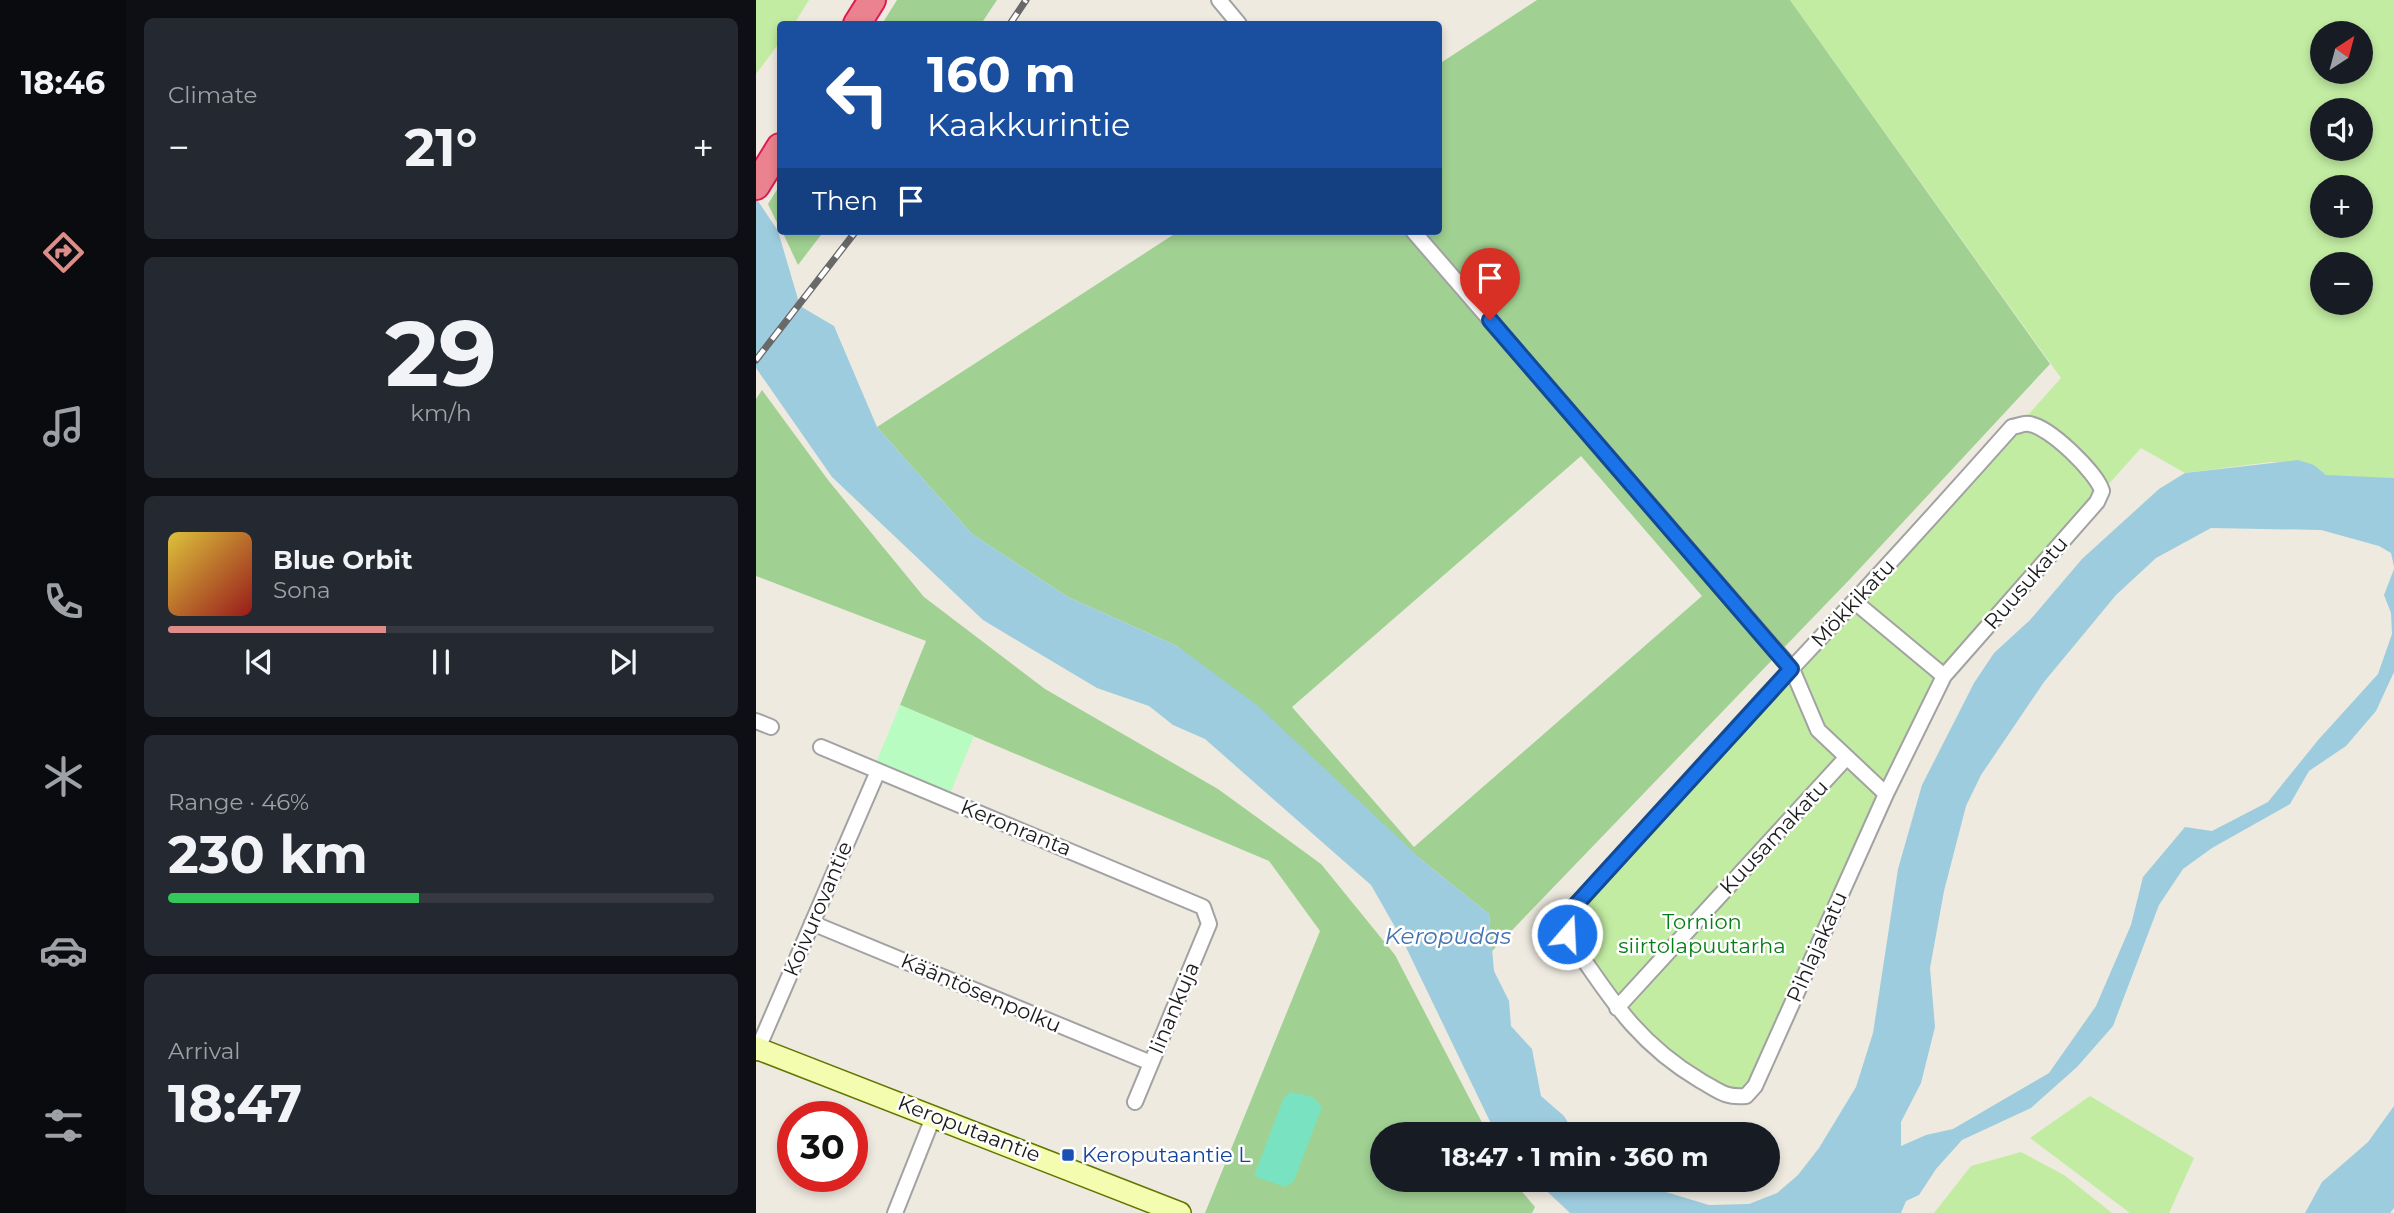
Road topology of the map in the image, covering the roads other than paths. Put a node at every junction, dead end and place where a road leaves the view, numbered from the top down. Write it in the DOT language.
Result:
graph roads {
  1 [pos="872,0"];
  2 [pos="1219,0"];
  3 [pos="859,21"];
  4 [pos="1236,21"];
  5 [pos="777,152"];
  6 [pos="760,180"];
  7 [pos="1416,235"];
  8 [pos="2012,428"];
  9 [pos="1855,603"];
  10 [pos="1791,669"];
  11 [pos="1944,676"];
  12 [pos="756,721"];
  13 [pos="771,727"];
  14 [pos="821,747"];
  15 [pos="1846,758"];
  16 [pos="878,771"];
  17 [pos="1886,794"];
  18 [pos="1208,914"];
  19 [pos="812,923"];
  20 [pos="1617,1008"];
  21 [pos="757,1050"];
  22 [pos="1151,1063"];
  23 [pos="1135,1102"];
  24 [pos="934,1115"];
  25 [pos="895,1213"];
  26 [pos="1180,1213"];
  1 -- 3 [label="highway"];
  2 -- 4 [label="street"];
  5 -- 6 [label="highway"];
  7 -- 10 [label="street"];
  8 -- 9 [label="street, Mökkikatu"];
  8 -- 11 [label="street, Ruusukatu"];
  9 -- 10 [label="street, Mökkikatu"];
  9 -- 11 [label="street"];
  10 -- 15 [label="street"];
  10 -- 20 [label="street, Mökkikatu"];
  11 -- 17 [label="street"];
  12 -- 13 [label="street"];
  14 -- 16 [label="street, Keronranta"];
  15 -- 17 [label="street"];
  15 -- 20 [label="street, Kuusamakatu"];
  16 -- 18 [label="street, Keronranta"];
  16 -- 19 [label="street, Koivurovantie"];
  17 -- 20 [label="street, Pihlajakatu"];
  18 -- 22 [label="street, Iinankuja"];
  19 -- 21 [label="street, Koivurovantie"];
  19 -- 22 [label="street, Kääntösenpolku"];
  21 -- 24 [label="street, Keroputaantie"];
  22 -- 23 [label="street, Iinankuja"];
  24 -- 25 [label="street"];
  24 -- 26 [label="street, Keroputaantie"];
}
